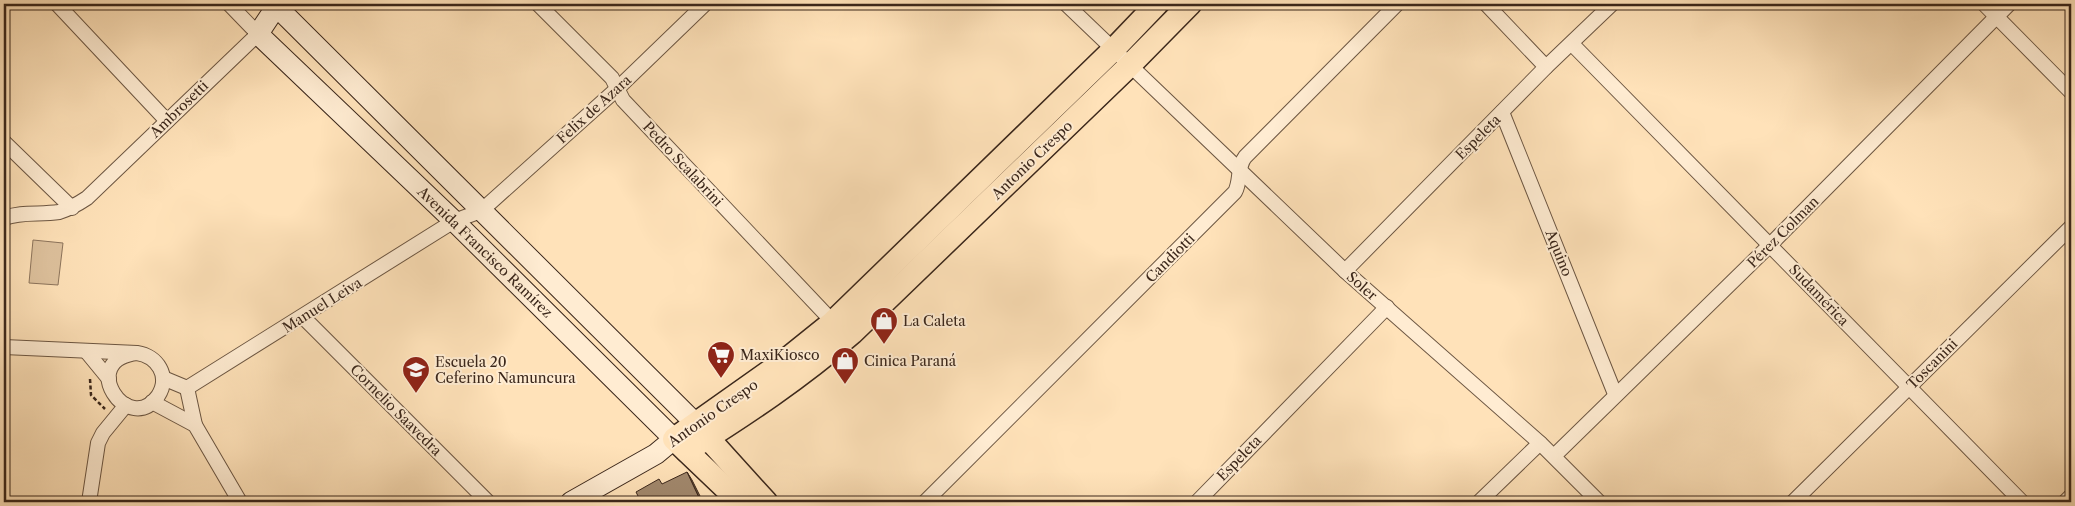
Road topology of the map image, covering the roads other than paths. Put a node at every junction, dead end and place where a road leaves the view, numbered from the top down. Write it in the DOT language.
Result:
graph roads {
  1 [pos="57,4"];
  2 [pos="229,4"];
  3 [pos="538,4"];
  4 [pos="705,4"];
  5 [pos="1066,4"];
  6 [pos="1157,4"];
  7 [pos="1190,4"];
  8 [pos="1397,4"];
  9 [pos="1486,4"];
  10 [pos="1612,4"];
  11 [pos="1984,4"];
  12 [pos="2010,4"];
  13 [pos="276,5"];
  14 [pos="1997,17"];
  15 [pos="258,34"];
  16 [pos="1572,44"];
  17 [pos="1113,50"];
  18 [pos="1129,66"];
  19 [pos="1546,67"];
  20 [pos="618,88"];
  21 [pos="2071,92"];
  22 [pos="1502,112"];
  23 [pos="166,121"];
  24 [pos="4,142"];
  25 [pos="1240,172"];
  26 [pos="72,208"];
  27 [pos="481,211"];
  28 [pos="4,218"];
  29 [pos="454,221"];
  30 [pos="2071,227"];
  31 [pos="1770,245"];
  32 [pos="1344,271"];
  33 [pos="1387,307"];
  34 [pos="303,317"];
  35 [pos="833,322"];
  36 [pos="4,346"];
  37 [pos="86,351"];
  38 [pos="137,352"];
  39 [pos="108,378"];
  40 [pos="163,378"];
  41 [pos="1909,387"];
  42 [pos="187,388"];
  43 [pos="1616,394"];
  44 [pos="152,402"];
  45 [pos="126,405"];
  46 [pos="195,425"];
  47 [pos="702,431"];
  48 [pos="1540,442"];
  49 [pos="681,445"];
  50 [pos="1554,456"];
  51 [pos="2071,496"];
  52 [pos="89,502"];
  53 [pos="240,502"];
  54 [pos="488,502"];
  55 [pos="571,502"];
  56 [pos="740,502"];
  57 [pos="766,502"];
  58 [pos="925,502"];
  59 [pos="1196,502"];
  60 [pos="1479,502"];
  61 [pos="1599,502"];
  62 [pos="1793,502"];
  63 [pos="2022,502"];
  64 [pos="2065,502"];
  1 -- 23 [label="street"];
  2 -- 15 [label="street, Avenida Francisco Ramírez"];
  3 -- 20 [label="street, Pedro Scalabrini"];
  4 -- 20 [label="street, Felix de Azara"];
  5 -- 17 [label="street, Soler"];
  6 -- 17 [label="main road, Antonio Crespo"];
  7 -- 18 [label="main road, Antonio Crespo"];
  8 -- 25 [label="street, Candiotti"];
  9 -- 19 [label="street"];
  10 -- 16 [label="street, Espeleta"];
  11 -- 14 [label="street"];
  12 -- 14 [label="street, Pérez Colman"];
  13 -- 15 [label="street, Ambrosetti"];
  13 -- 27 [label="street, Avenida Francisco Ramírez"];
  14 -- 21 [label="street"];
  14 -- 31 [label="street, Pérez Colman"];
  15 -- 23 [label="street, Ambrosetti"];
  15 -- 29 [label="street, Avenida Francisco Ramírez"];
  16 -- 19 [label="street, Espeleta"];
  16 -- 31 [label="street, Sudamérica"];
  17 -- 18 [label="street, Soler"];
  17 -- 35 [label="main road, Antonio Crespo"];
  18 -- 25 [label="street, Soler"];
  18 -- 47 [label="main road, Antonio Crespo"];
  19 -- 22 [label="street, Espeleta"];
  20 -- 27 [label="street, Felix de Azara"];
  20 -- 35 [label="street, Pedro Scalabrini"];
  22 -- 32 [label="street, Espeleta"];
  22 -- 43 [label="street, Aquino"];
  23 -- 26 [label="street, Ambrosetti"];
  24 -- 26 [label="street"];
  25 -- 32 [label="street, Soler"];
  25 -- 58 [label="street, Candiotti"];
  26 -- 28 [label="street"];
  27 -- 29 [label="street, Manuel Leiva"];
  27 -- 47 [label="street, Avenida Francisco Ramírez"];
  29 -- 34 [label="street, Manuel Leiva"];
  29 -- 49 [label="street, Avenida Francisco Ramírez"];
  30 -- 41 [label="street, Toscanini"];
  31 -- 41 [label="street, Sudamérica"];
  31 -- 43 [label="street, Pérez Colman"];
  32 -- 33 [label="street, Soler"];
  33 -- 48 [label="street, Soler"];
  33 -- 59 [label="street, Espeleta"];
  34 -- 42 [label="street, Manuel Leiva"];
  34 -- 54 [label="street, Cornelio Saavedra"];
  35 -- 47 [label="main road, Antonio Crespo"];
  36 -- 37 [label="street"];
  37 -- 38 [label="street"];
  37 -- 39 [label="street"];
  38 -- 39 [label="street"];
  38 -- 40 [label="street"];
  39 -- 45 [label="street"];
  40 -- 42 [label="street"];
  40 -- 44 [label="street"];
  41 -- 62 [label="street, Toscanini"];
  41 -- 63 [label="street, Sudamérica"];
  42 -- 46 [label="street"];
  43 -- 50 [label="street, Pérez Colman"];
  44 -- 45 [label="street"];
  44 -- 46 [label="street"];
  45 -- 52 [label="street"];
  46 -- 53 [label="street"];
  47 -- 49 [label="main road, Antonio Crespo"];
  47 -- 57 [label="main road, Avenida Francisco Ramírez"];
  48 -- 50 [label="street, Soler"];
  48 -- 60 [label="street"];
  49 -- 55 [label="street, Antonio Crespo"];
  49 -- 56 [label="main road, Avenida Francisco Ramírez"];
  50 -- 61 [label="street, Soler"];
  51 -- 64 [label="street"];
}
